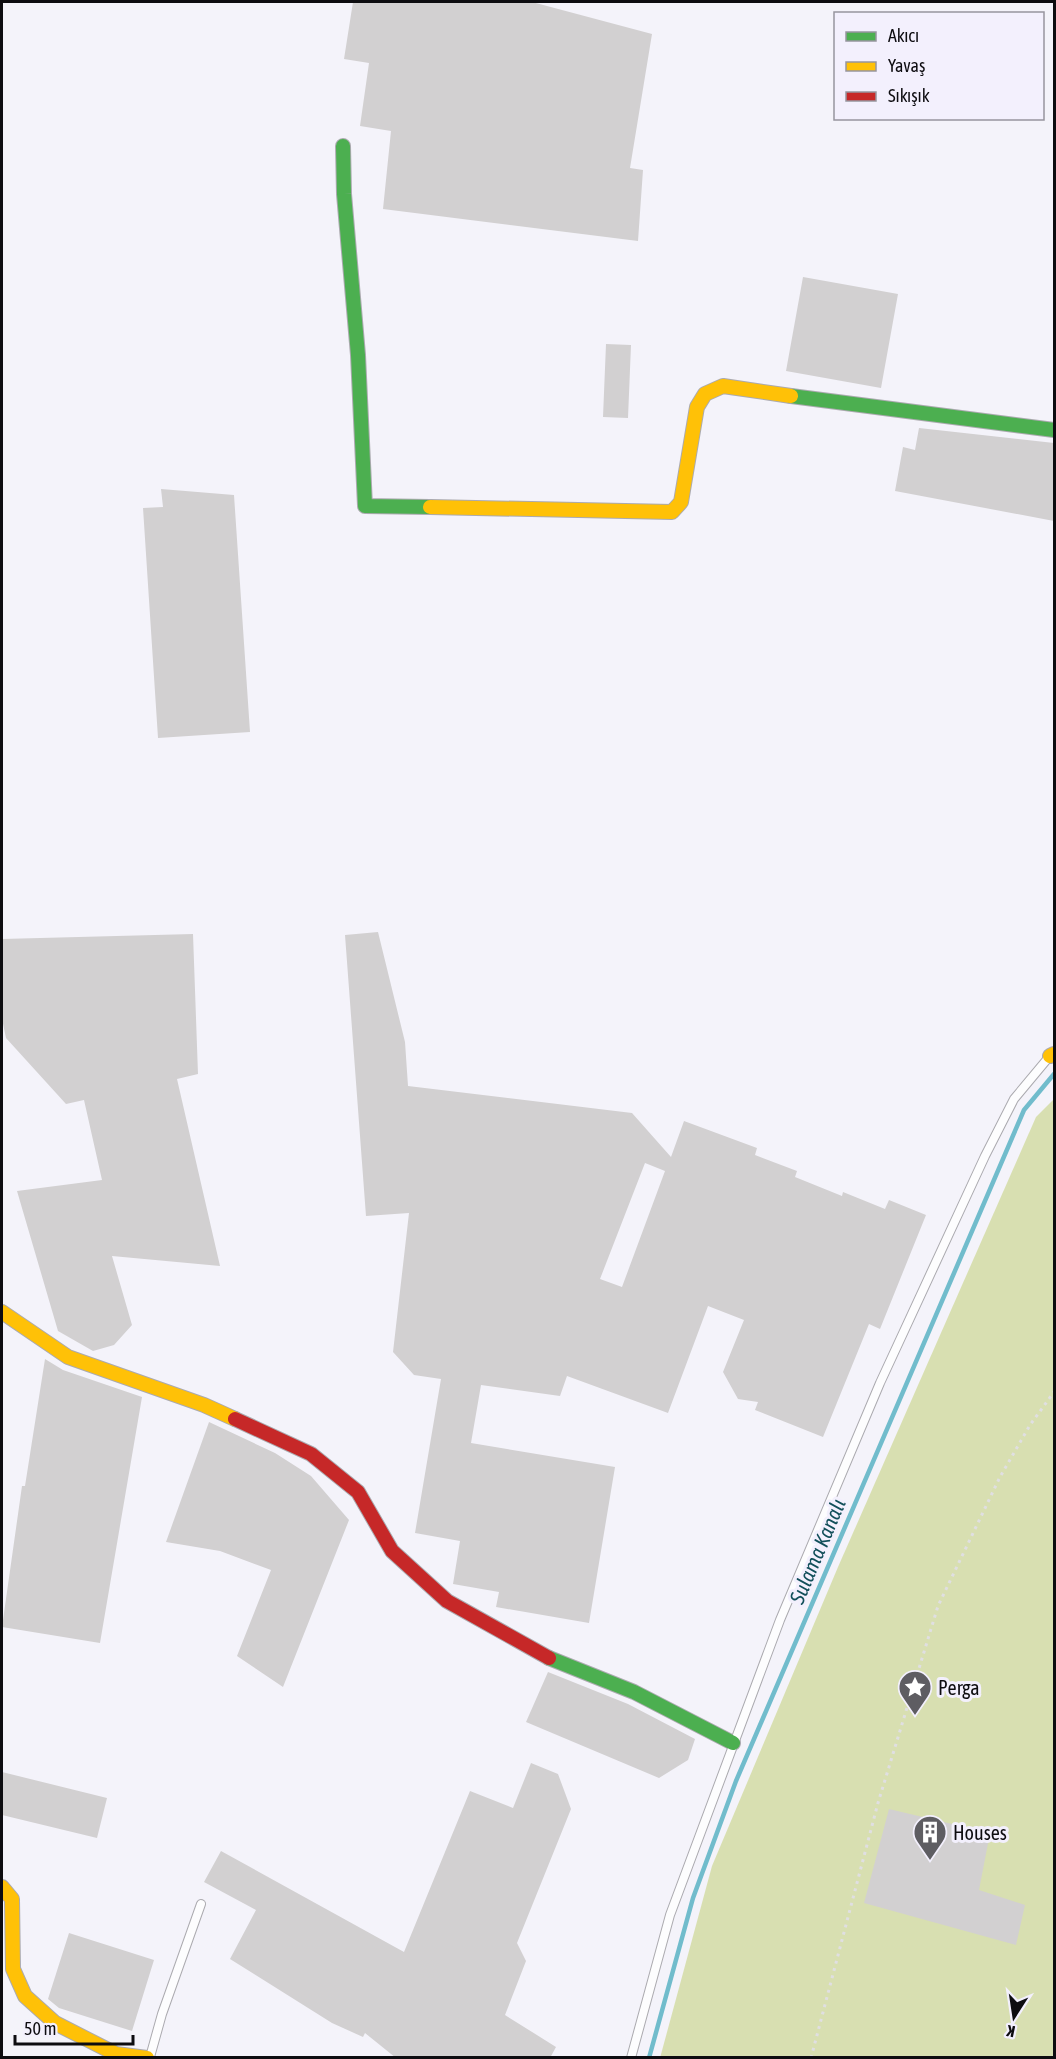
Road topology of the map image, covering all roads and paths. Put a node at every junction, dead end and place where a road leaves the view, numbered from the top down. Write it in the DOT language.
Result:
graph roads {
  1 [pos="342,146"];
  2 [pos="1054,430"];
  3 [pos="1052,1055"];
  4 [pos="2,1312"];
  5 [pos="1054,1392"];
  6 [pos="733,1743"];
  7 [pos="2,1887"];
  8 [pos="201,1904"];
  9 [pos="149,2058"];
  10 [pos="631,2058"];
  11 [pos="811,2058"];
  1 -- 2 [label="street"];
  3 -- 6 [label="lane"];
  4 -- 6 [label="street"];
  5 -- 11 [label="path"];
  6 -- 10 [label="lane"];
  7 -- 9 [label="street"];
  8 -- 9 [label="lane"];
}
